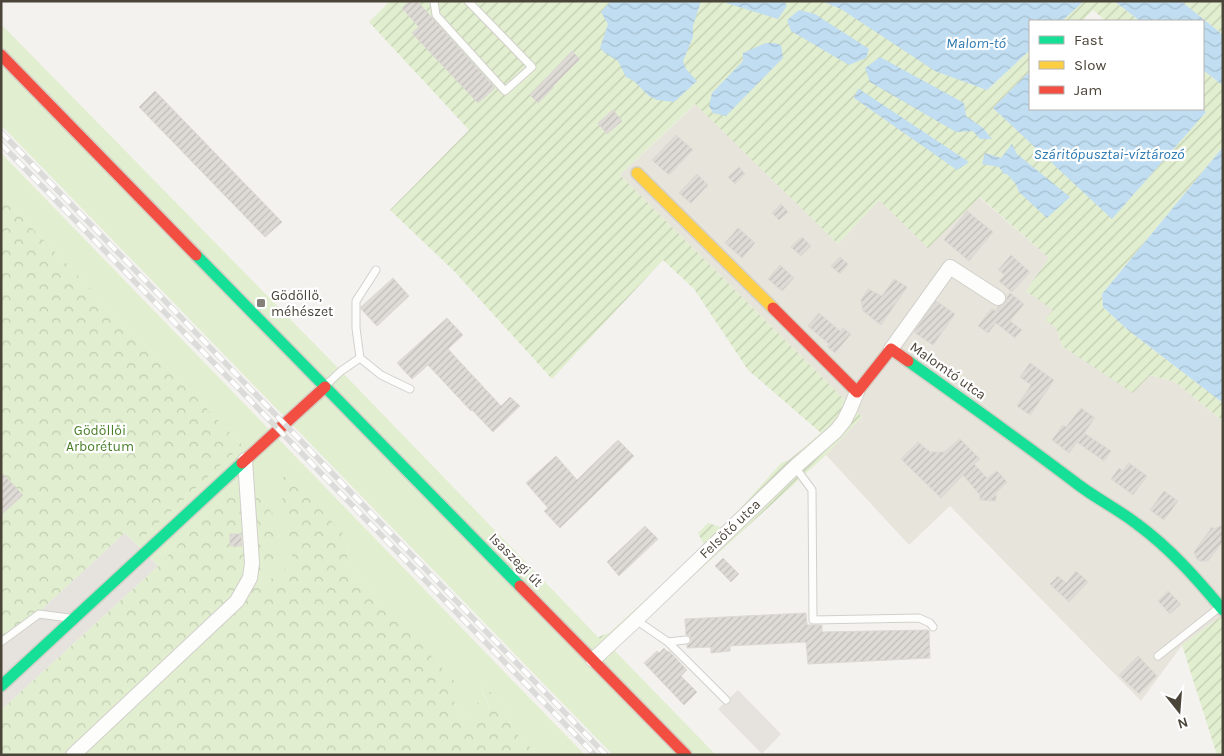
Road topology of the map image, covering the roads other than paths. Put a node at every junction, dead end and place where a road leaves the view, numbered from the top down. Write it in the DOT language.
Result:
graph roads {
  1 [pos="434,1"];
  2 [pos="468,1"];
  3 [pos="1,55"];
  4 [pos="637,173"];
  5 [pos="376,270"];
  6 [pos="998,298"];
  7 [pos="891,349"];
  8 [pos="360,358"];
  9 [pos="325,387"];
  10 [pos="410,389"];
  11 [pos="857,392"];
  12 [pos="245,460"];
  13 [pos="795,467"];
  14 [pos="1221,609"];
  15 [pos="75,618"];
  16 [pos="636,620"];
  17 [pos="933,627"];
  18 [pos="686,640"];
  19 [pos="1,642"];
  20 [pos="668,642"];
  21 [pos="1158,656"];
  22 [pos="593,660"];
  23 [pos="1,686"];
  24 [pos="726,700"];
  25 [pos="73,755"];
  26 [pos="686,755"];
  1 -- 2 [label="lane"];
  3 -- 9 [label="street, Isaszegi út"];
  4 -- 11 [label="street"];
  5 -- 8 [label="lane"];
  6 -- 7 [label="street"];
  7 -- 11 [label="street, Malomtó utca"];
  7 -- 14 [label="street, Malomtó utca"];
  8 -- 9 [label="lane"];
  8 -- 10 [label="lane"];
  9 -- 12 [label="street"];
  9 -- 22 [label="street, Isaszegi út"];
  11 -- 13 [label="street, Felsőtó utca"];
  12 -- 15 [label="street"];
  12 -- 25 [label="street"];
  13 -- 16 [label="street, Felsőtó utca"];
  13 -- 17 [label="lane"];
  14 -- 21 [label="lane"];
  15 -- 19 [label="lane"];
  15 -- 23 [label="street"];
  16 -- 20 [label="lane"];
  16 -- 22 [label="street, Felsőtó utca"];
  18 -- 20 [label="lane"];
  20 -- 24 [label="lane"];
  22 -- 26 [label="street, Isaszegi út"];
}
